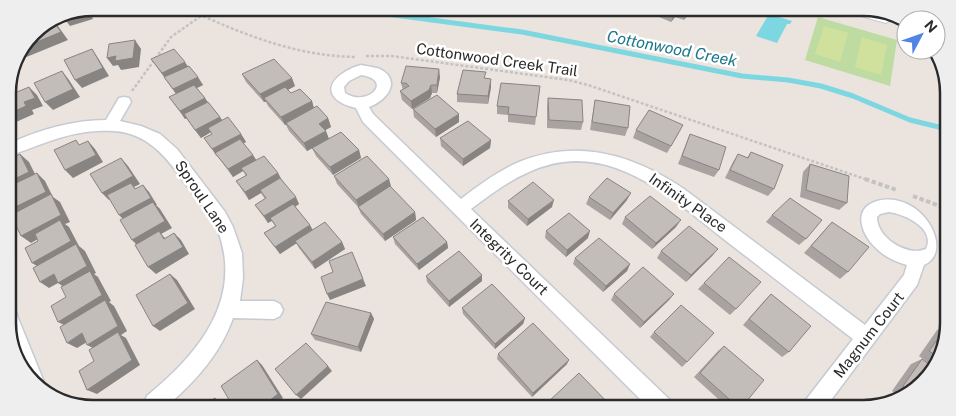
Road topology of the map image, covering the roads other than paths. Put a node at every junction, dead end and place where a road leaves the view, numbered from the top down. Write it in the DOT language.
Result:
graph roads {
  1 [pos="871,17"];
  2 [pos="886,20"];
  3 [pos="124,102"];
  4 [pos="360,103"];
  5 [pos="110,125"];
  6 [pos="16,147"];
  7 [pos="460,208"];
  8 [pos="918,259"];
  9 [pos="228,309"];
  10 [pos="274,310"];
  11 [pos="867,338"];
  12 [pos="157,400"];
  13 [pos="656,400"];
  14 [pos="818,400"];
  1 -- 2 [label="lane"];
  3 -- 5 [label="street"];
  4 -- 7 [label="street, Integrity Court"];
  5 -- 6 [label="street, Sproul Lane"];
  5 -- 9 [label="street, Sproul Lane"];
  7 -- 11 [label="street, Infinity Place"];
  7 -- 13 [label="street, Integrity Court"];
  8 -- 11 [label="street, Magnum Court"];
  9 -- 10 [label="street"];
  9 -- 12 [label="street, Sproul Lane"];
  11 -- 14 [label="street, Magnum Court"];
}
